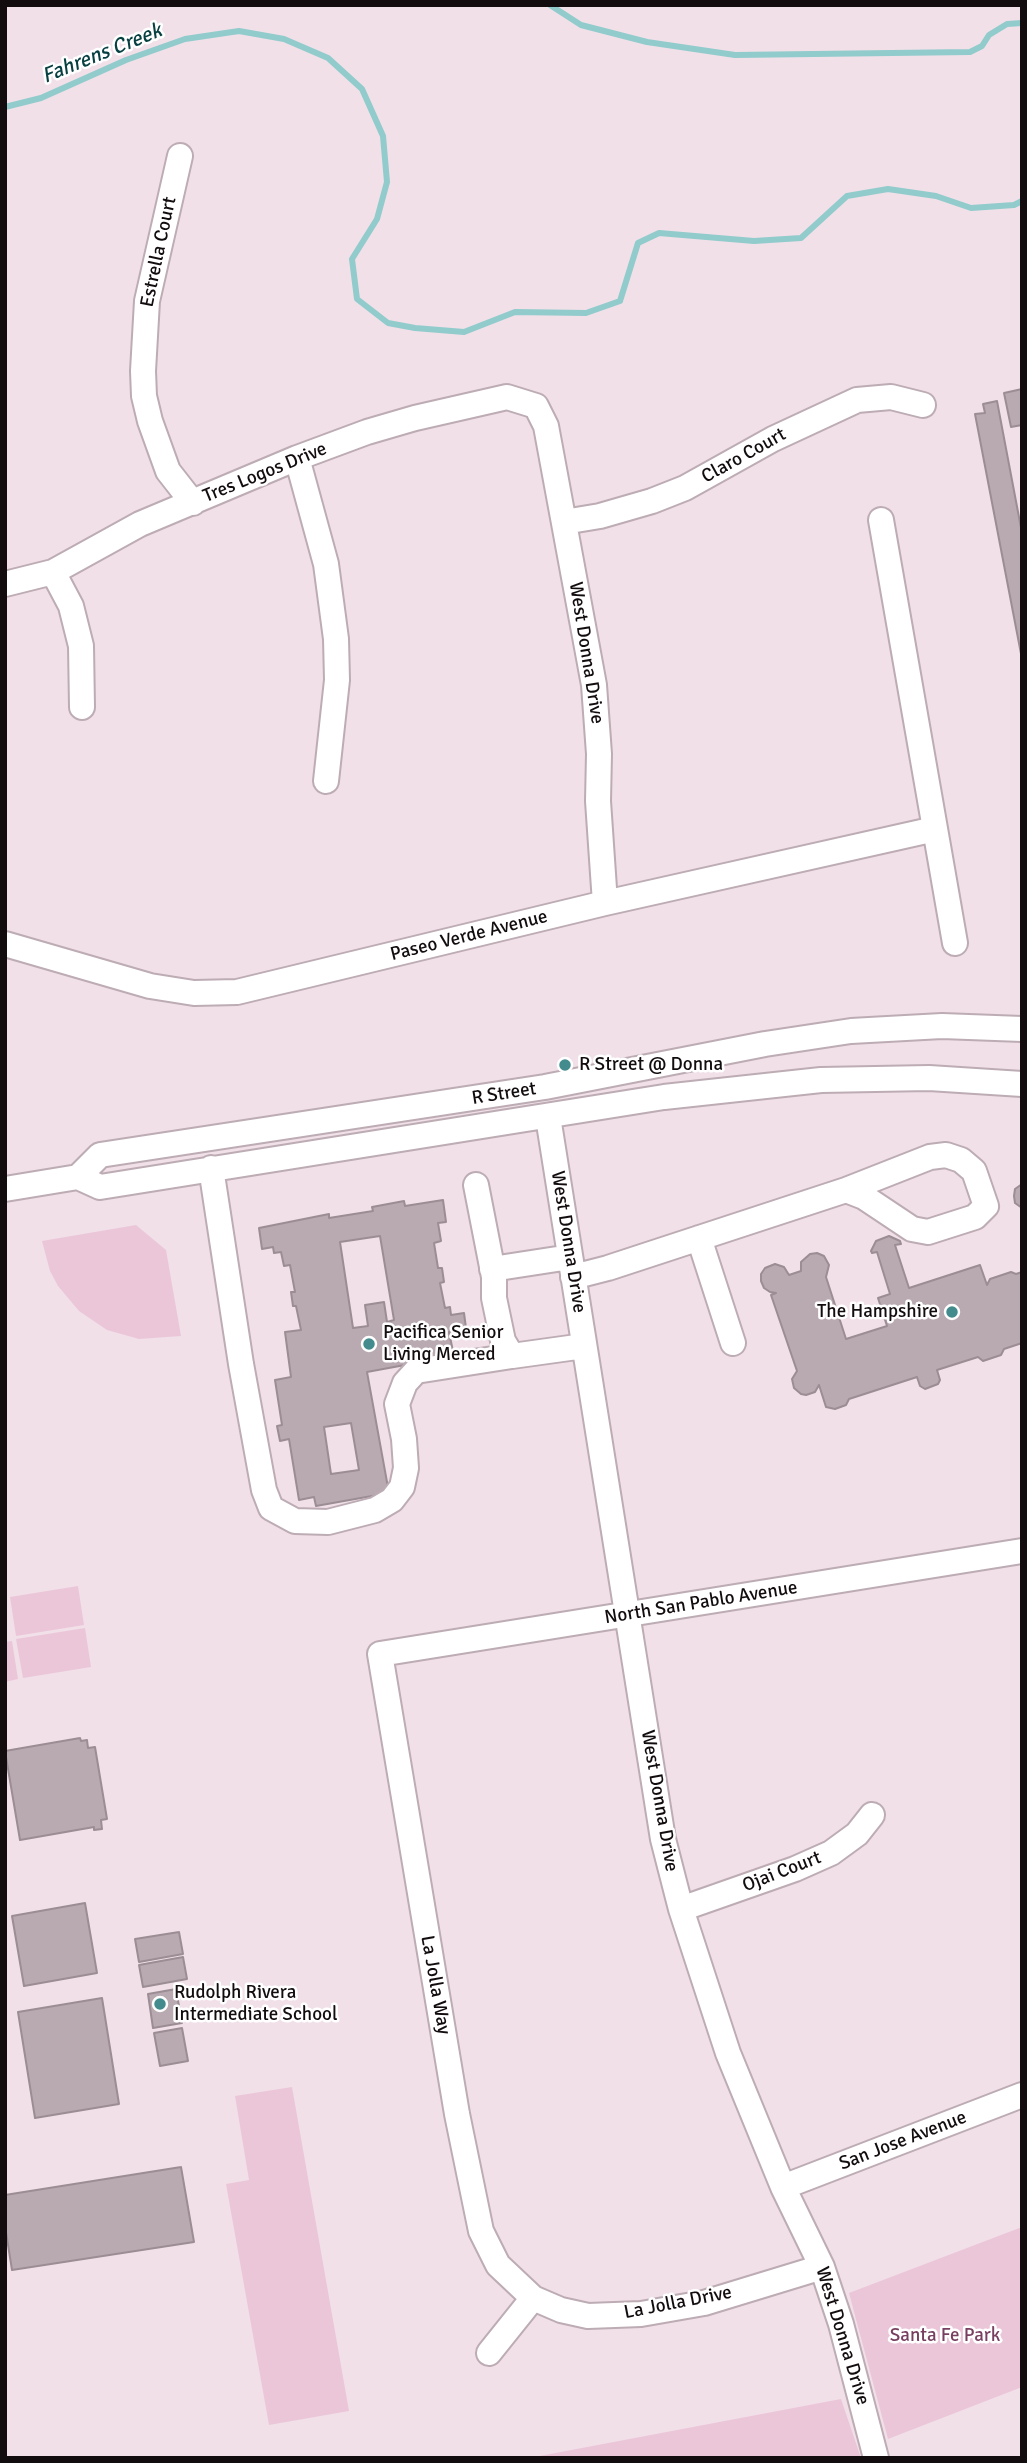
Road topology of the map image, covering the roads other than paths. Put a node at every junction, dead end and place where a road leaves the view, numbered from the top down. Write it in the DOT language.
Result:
graph roads {
  1 [pos="180,156"];
  2 [pos="923,405"];
  3 [pos="536,407"];
  4 [pos="298,458"];
  5 [pos="192,503"];
  6 [pos="881,520"];
  7 [pos="564,522"];
  8 [pos="53,572"];
  9 [pos="5,584"];
  10 [pos="82,707"];
  11 [pos="326,781"];
  12 [pos="935,829"];
  13 [pos="605,903"];
  14 [pos="955,943"];
  15 [pos="5,944"];
  16 [pos="1022,1028"];
  17 [pos="1022,1084"];
  18 [pos="548,1117"];
  19 [pos="211,1168"];
  20 [pos="78,1177"];
  21 [pos="476,1185"];
  22 [pos="5,1189"];
  23 [pos="846,1190"];
  24 [pos="699,1238"];
  25 [pos="572,1267"];
  26 [pos="492,1269"];
  27 [pos="733,1343"];
  28 [pos="584,1346"];
  29 [pos="512,1356"];
  30 [pos="1022,1551"];
  31 [pos="627,1614"];
  32 [pos="380,1654"];
  33 [pos="872,1815"];
  34 [pos="681,1909"];
  35 [pos="1022,2095"];
  36 [pos="783,2187"];
  37 [pos="822,2267"];
  38 [pos="533,2298"];
  39 [pos="489,2353"];
  40 [pos="876,2458"];
  1 -- 5 [label="street, Estrella Court"];
  2 -- 7 [label="street, Claro Court"];
  3 -- 4 [label="street, Tres Logos Drive"];
  3 -- 7 [label="street, West Donna Drive"];
  4 -- 5 [label="street, Tres Logos Drive"];
  4 -- 11 [label="street"];
  5 -- 8 [label="street, Tres Logos Drive"];
  6 -- 12 [label="street"];
  7 -- 13 [label="street, West Donna Drive"];
  8 -- 9 [label="street, Tres Logos Drive"];
  8 -- 10 [label="street"];
  12 -- 13 [label="street, Paseo Verde Avenue"];
  12 -- 14 [label="street"];
  13 -- 15 [label="street, Paseo Verde Avenue"];
  16 -- 20 [label="street, R Street"];
  17 -- 18 [label="street, R Street"];
  18 -- 19 [label="street, R Street"];
  18 -- 25 [label="street, West Donna Drive"];
  19 -- 20 [label="street, R Street"];
  19 -- 29 [label="street"];
  20 -- 22 [label="street, R Street"];
  21 -- 26 [label="street"];
  23 -- 23 [label="street"];
  23 -- 24 [label="street"];
  24 -- 25 [label="street"];
  24 -- 27 [label="street"];
  25 -- 26 [label="street"];
  25 -- 28 [label="street, West Donna Drive"];
  26 -- 29 [label="street"];
  28 -- 29 [label="street"];
  28 -- 31 [label="street, West Donna Drive"];
  30 -- 31 [label="street, North San Pablo Avenue"];
  31 -- 32 [label="street, North San Pablo Avenue"];
  31 -- 34 [label="street, West Donna Drive"];
  32 -- 38 [label="street, La Jolla Way"];
  33 -- 34 [label="street, Ojai Court"];
  34 -- 36 [label="street, West Donna Drive"];
  35 -- 36 [label="street, San Jose Avenue"];
  36 -- 37 [label="street, West Donna Drive"];
  37 -- 38 [label="street, La Jolla Drive"];
  37 -- 40 [label="street, West Donna Drive"];
  38 -- 39 [label="street"];
}
